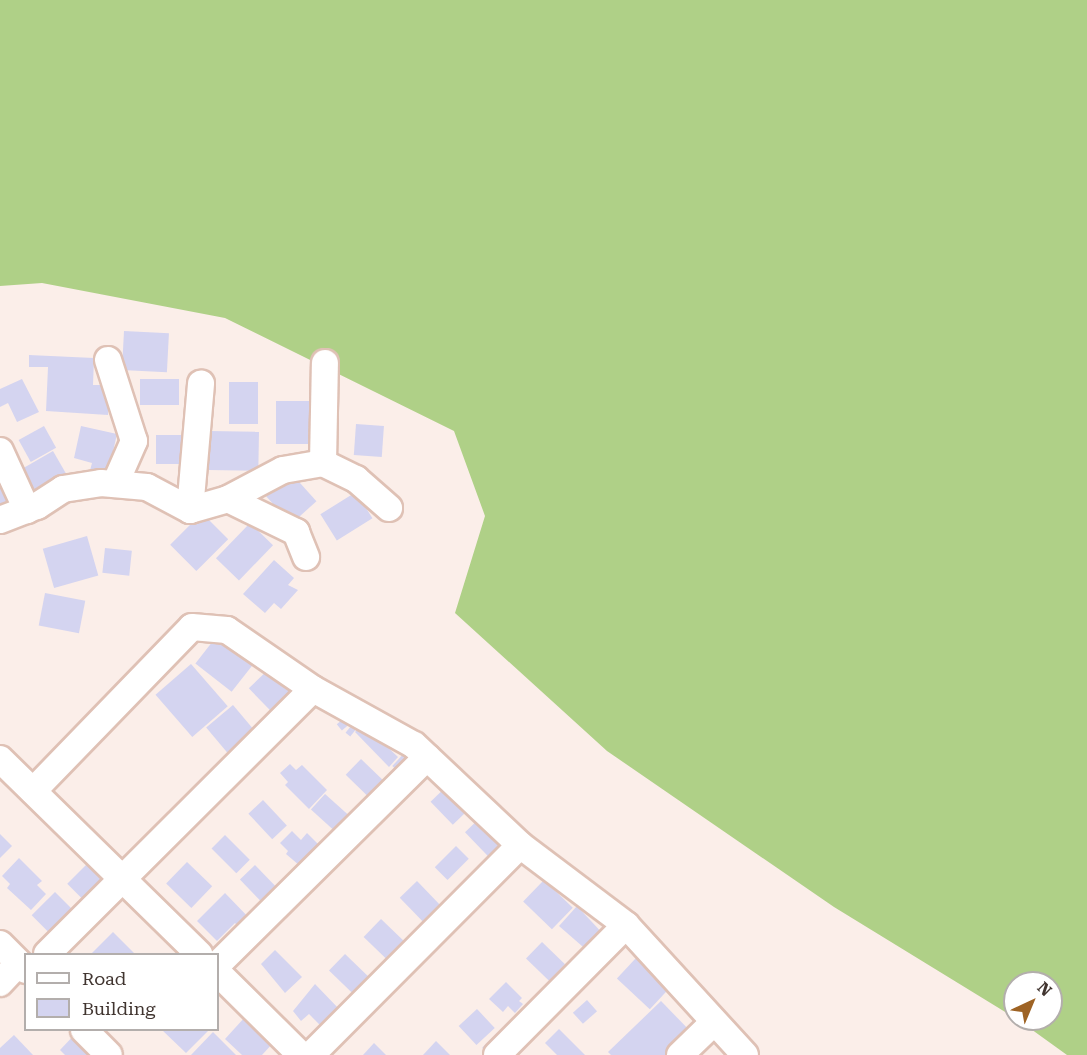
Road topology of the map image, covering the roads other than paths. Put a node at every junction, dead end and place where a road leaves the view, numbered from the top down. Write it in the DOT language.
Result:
graph roads {
  1 [pos="108,360"];
  2 [pos="325,363"];
  3 [pos="201,383"];
  4 [pos="0,451"];
  5 [pos="323,463"];
  6 [pos="115,484"];
  7 [pos="228,500"];
  8 [pos="389,508"];
  9 [pos="27,510"];
  10 [pos="190,510"];
  11 [pos="0,520"];
  12 [pos="306,556"];
  13 [pos="314,689"];
  14 [pos="427,758"];
  15 [pos="0,759"];
  16 [pos="33,791"];
  17 [pos="520,845"];
  18 [pos="123,881"];
  19 [pos="626,925"];
  20 [pos="0,944"];
  21 [pos="48,953"];
  22 [pos="198,953"];
  23 [pos="219,963"];
  24 [pos="22,967"];
  25 [pos="219,974"];
  26 [pos="0,983"];
  27 [pos="714,1022"];
  28 [pos="86,1031"];
  29 [pos="109,1055"];
  30 [pos="301,1055"];
  31 [pos="311,1055"];
  32 [pos="497,1055"];
  33 [pos="680,1055"];
  34 [pos="744,1055"];
  1 -- 6 [label="street"];
  2 -- 5 [label="street"];
  3 -- 10 [label="street"];
  4 -- 9 [label="street"];
  5 -- 7 [label="street"];
  5 -- 8 [label="street"];
  6 -- 9 [label="street"];
  6 -- 10 [label="street"];
  7 -- 10 [label="street"];
  7 -- 12 [label="street"];
  9 -- 11 [label="street"];
  13 -- 14 [label="street"];
  13 -- 16 [label="street"];
  13 -- 18 [label="street"];
  14 -- 17 [label="street"];
  14 -- 23 [label="street"];
  15 -- 16 [label="street"];
  16 -- 18 [label="street"];
  17 -- 19 [label="street"];
  17 -- 31 [label="street"];
  18 -- 21 [label="street"];
  18 -- 22 [label="street"];
  19 -- 27 [label="street"];
  19 -- 32 [label="street"];
  20 -- 24 [label="street"];
  24 -- 26 [label="street"];
  25 -- 30 [label="street"];
  27 -- 33 [label="street"];
  27 -- 34 [label="street"];
  28 -- 29 [label="street"];
}
